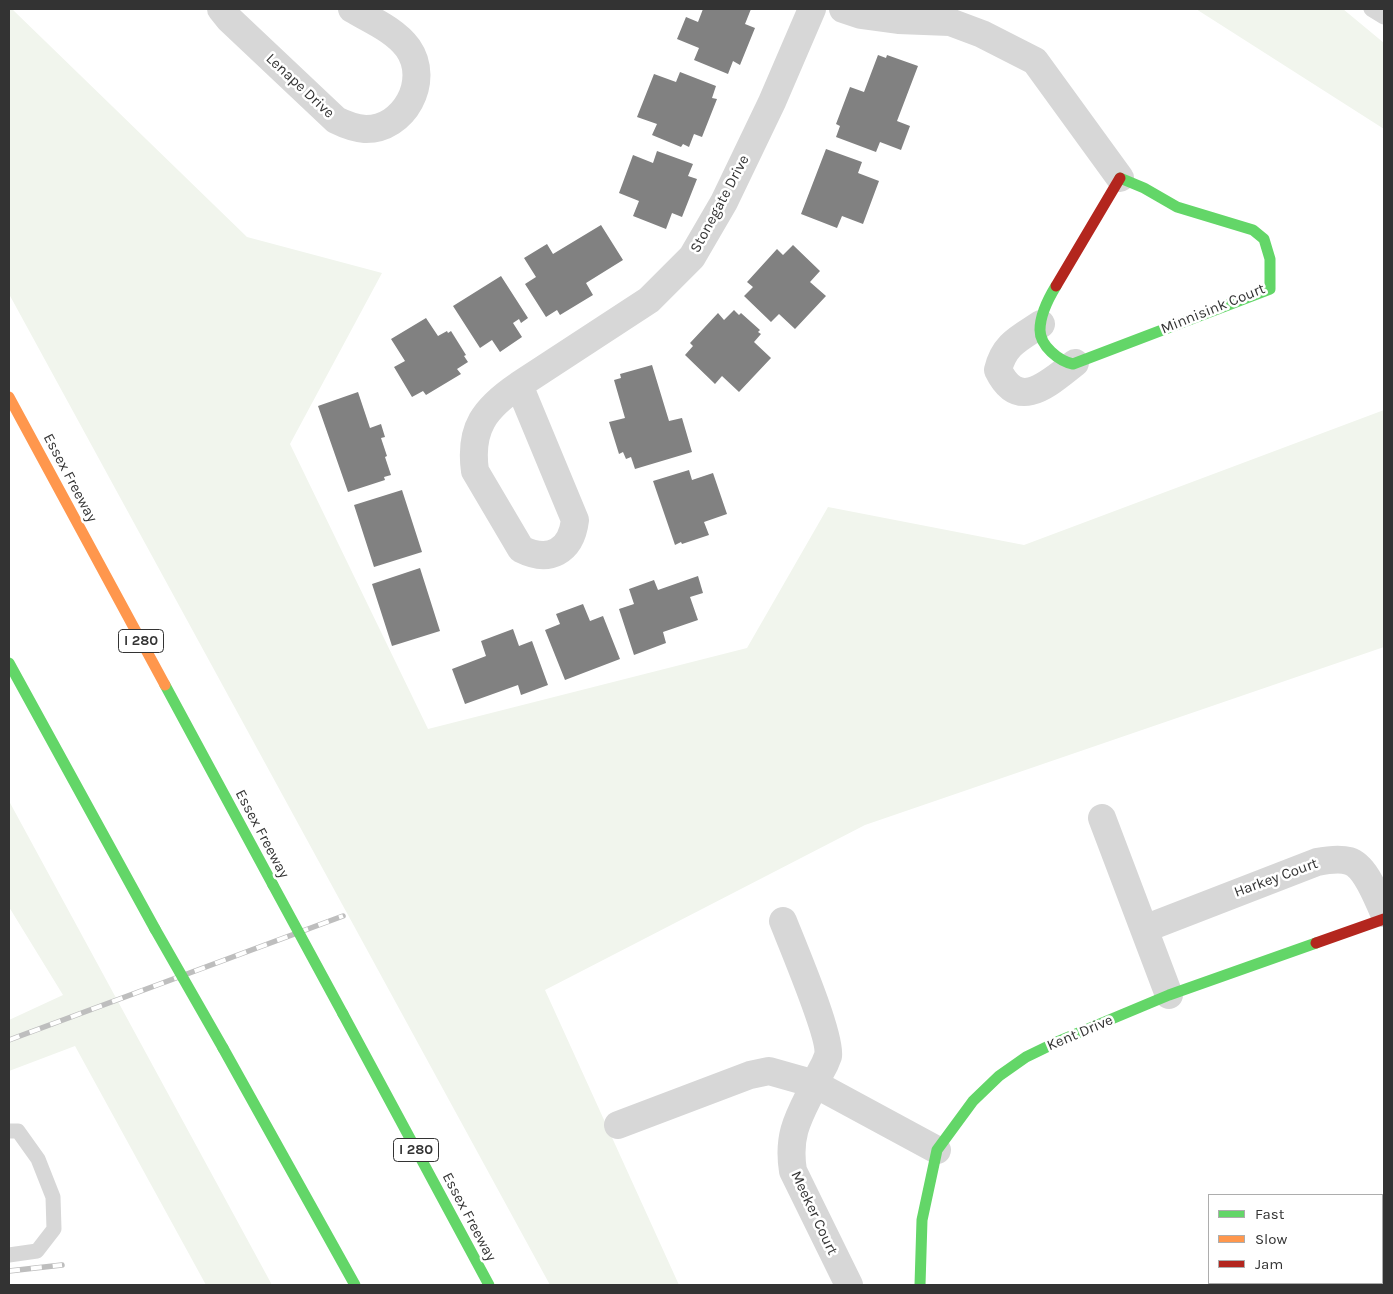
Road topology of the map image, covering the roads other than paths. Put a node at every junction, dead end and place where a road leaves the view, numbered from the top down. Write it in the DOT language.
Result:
graph roads {
  1 [pos="221,9"];
  2 [pos="352,9"];
  3 [pos="812,9"];
  4 [pos="843,9"];
  5 [pos="1372,9"];
  6 [pos="1384,17"];
  7 [pos="1120,178"];
  8 [pos="1041,324"];
  9 [pos="1075,363"];
  10 [pos="519,385"];
  11 [pos="9,397"];
  12 [pos="9,663"];
  13 [pos="1102,818"];
  14 [pos="1384,913"];
  15 [pos="1384,918"];
  16 [pos="783,921"];
  17 [pos="1144,929"];
  18 [pos="1169,996"];
  19 [pos="815,1084"];
  20 [pos="618,1125"];
  21 [pos="9,1131"];
  22 [pos="937,1150"];
  23 [pos="9,1255"];
  24 [pos="356,1285"];
  25 [pos="489,1285"];
  26 [pos="849,1285"];
  27 [pos="920,1285"];
  1 -- 2 [label="street, Lenape Drive"];
  3 -- 10 [label="street, Stonegate Drive"];
  4 -- 7 [label="street"];
  5 -- 6 [label="lane"];
  7 -- 8 [label="main road"];
  7 -- 9 [label="main road, Minnisink Court"];
  8 -- 9 [label="main road"];
  8 -- 9 [label="street, Minnisink Court"];
  10 -- 10 [label="street, Stonegate Drive"];
  11 -- 25 [label="main road, Essex Freeway / I 280, bridge"];
  12 -- 24 [label="main road, bridge"];
  13 -- 17 [label="street"];
  14 -- 17 [label="street, Harkey Court"];
  15 -- 18 [label="main road, Kent Drive"];
  16 -- 19 [label="street, Meeker Court"];
  17 -- 18 [label="street"];
  18 -- 22 [label="main road, Kent Drive"];
  19 -- 20 [label="street"];
  19 -- 22 [label="street"];
  19 -- 26 [label="street, Meeker Court"];
  21 -- 23 [label="lane"];
  22 -- 27 [label="main road, Kent Drive"];
}
